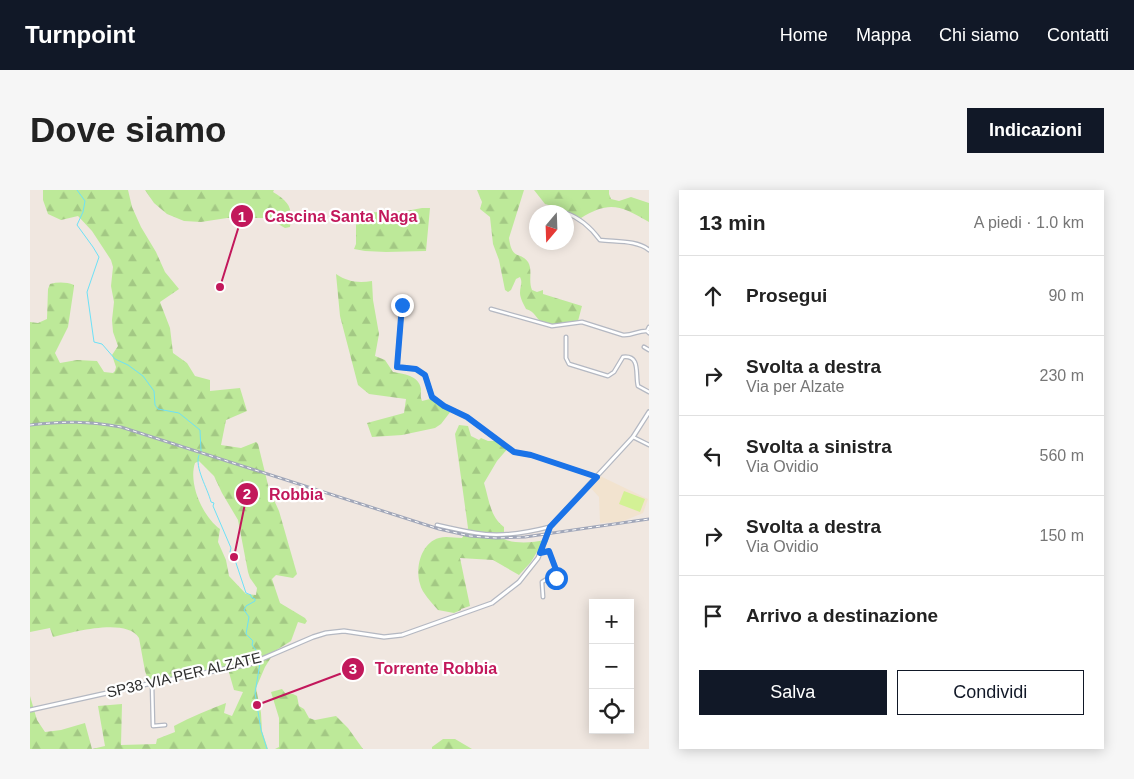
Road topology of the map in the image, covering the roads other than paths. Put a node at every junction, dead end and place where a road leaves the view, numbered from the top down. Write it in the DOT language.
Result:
graph roads {
  1 [pos="574,217"];
  2 [pos="649,250"];
  3 [pos="402,305"];
  4 [pos="490,309"];
  5 [pos="649,327"];
  6 [pos="648,332"];
  7 [pos="566,338"];
  8 [pos="644,347"];
  9 [pos="649,350"];
  10 [pos="649,392"];
  11 [pos="649,412"];
  12 [pos="633,437"];
  13 [pos="649,445"];
  14 [pos="597,477"];
  15 [pos="437,525"];
  16 [pos="550,527"];
  17 [pos="540,553"];
  18 [pos="543,597"];
  19 [pos="152,683"];
  20 [pos="30,710"];
  21 [pos="165,725"];
  1 -- 2 [label="street"];
  3 -- 14 [label="street"];
  4 -- 6 [label="street"];
  5 -- 6 [label="street"];
  7 -- 10 [label="street"];
  8 -- 9 [label="street"];
  11 -- 12 [label="street"];
  12 -- 13 [label="street"];
  12 -- 14 [label="street"];
  14 -- 16 [label="street"];
  15 -- 16 [label="street"];
  16 -- 17 [label="street, SP38 VIA PER ALZATE, bridge"];
  17 -- 18 [label="street"];
  17 -- 19 [label="street, SP38 VIA PER ALZATE"];
  19 -- 20 [label="street, SP38 VIA PER ALZATE"];
  19 -- 21 [label="street"];
}
